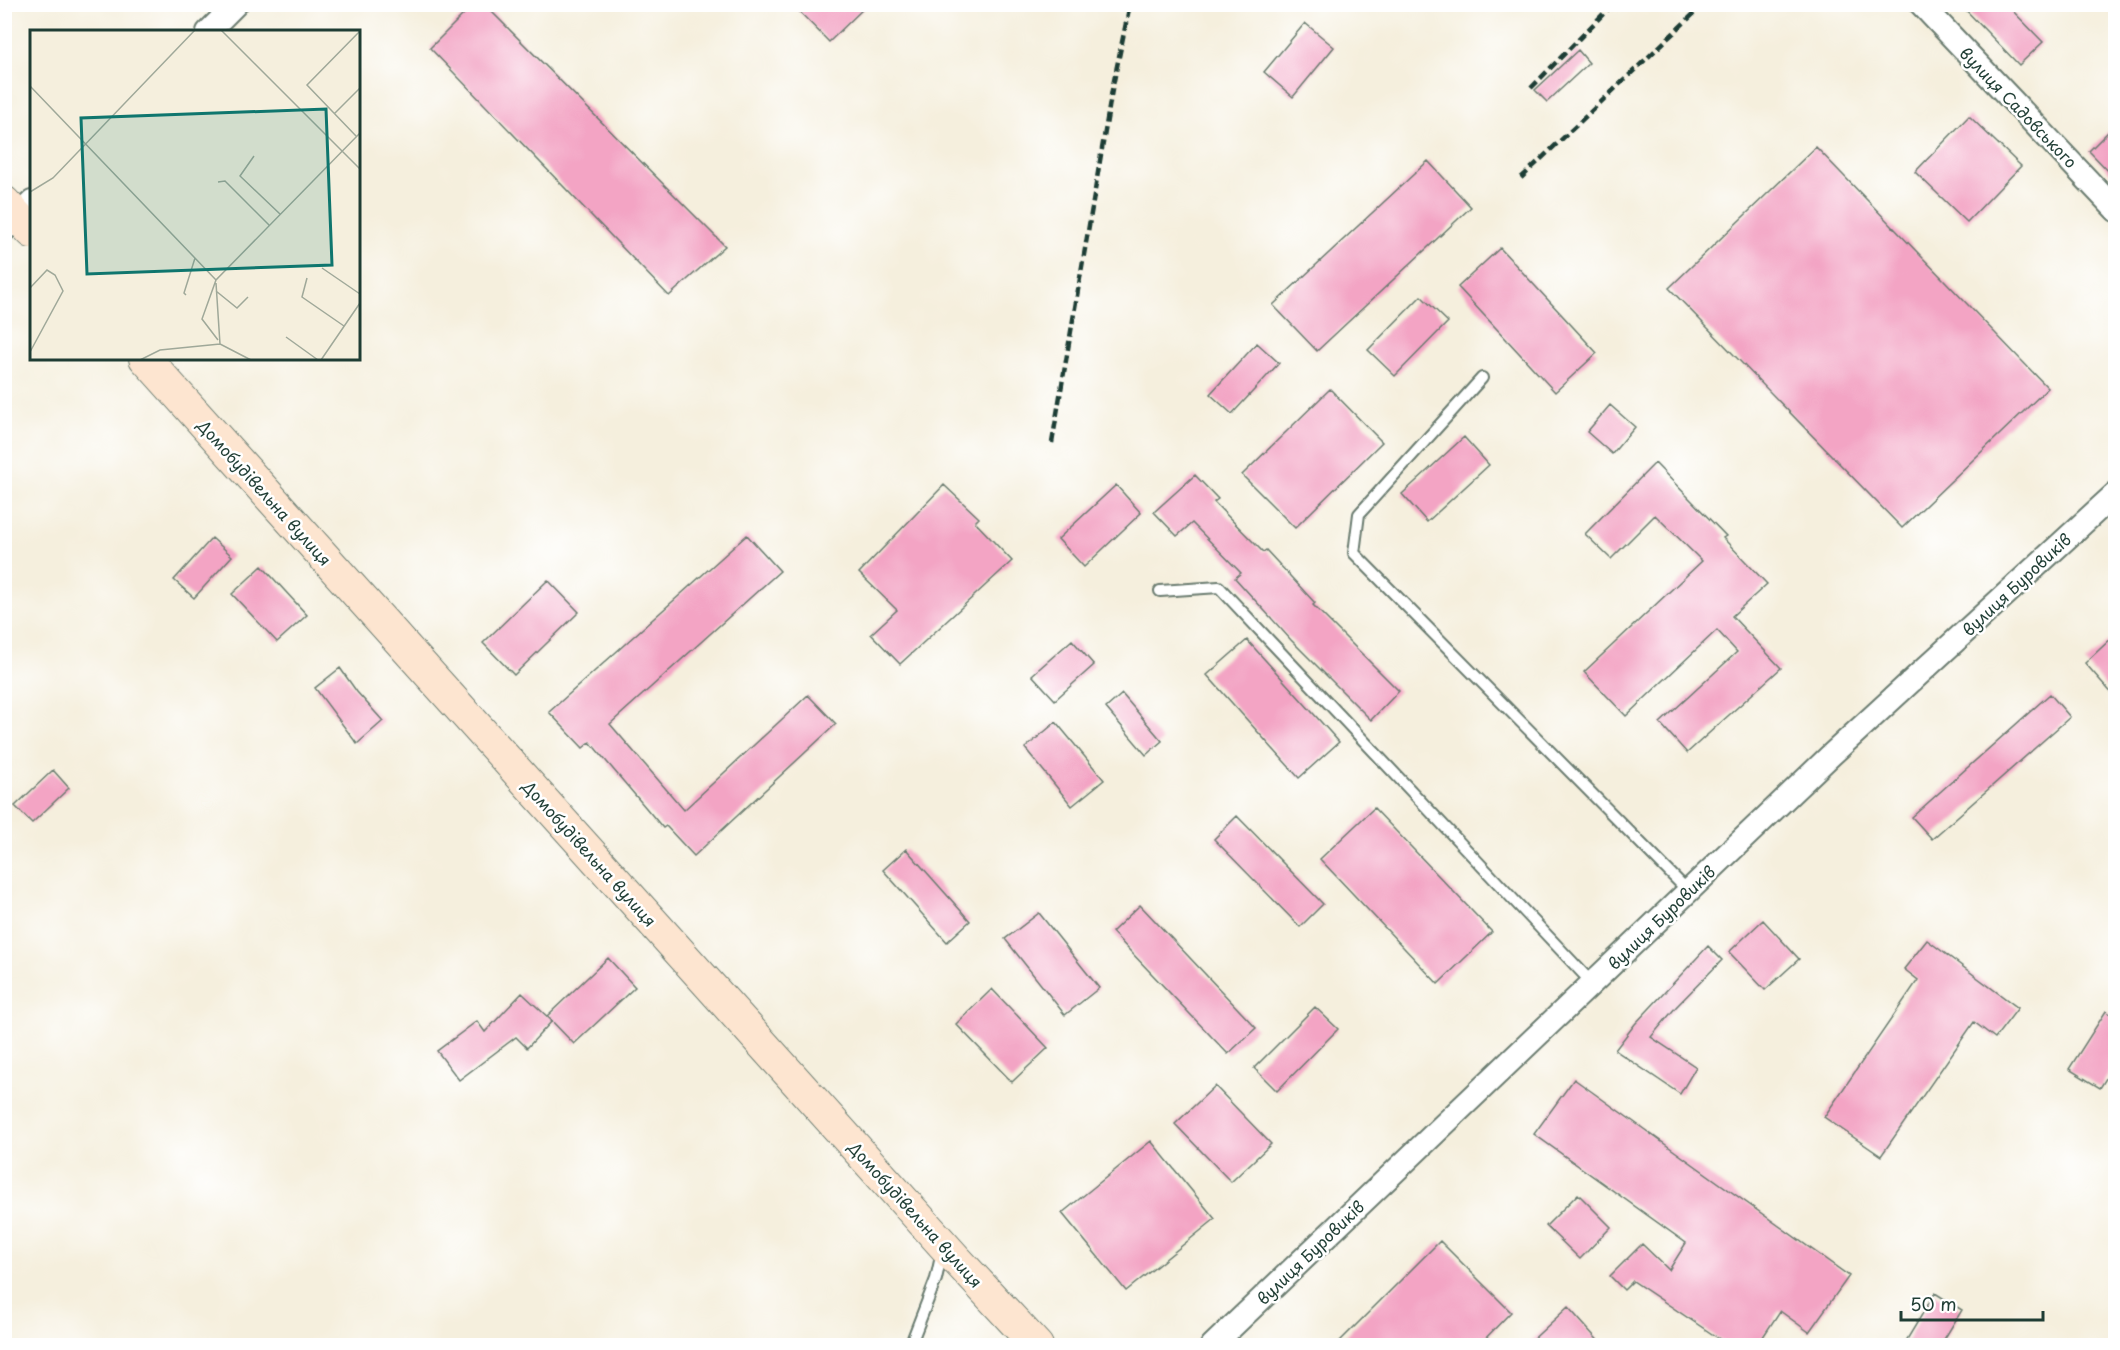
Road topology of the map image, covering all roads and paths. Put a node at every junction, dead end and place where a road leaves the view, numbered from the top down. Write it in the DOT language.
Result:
graph roads {
  1 [pos="236,4"];
  2 [pos="1921,4"];
  3 [pos="210,30"];
  4 [pos="2115,210"];
  5 [pos="147,360"];
  6 [pos="1482,378"];
  7 [pos="2115,493"];
  8 [pos="1160,591"];
  9 [pos="1688,891"];
  10 [pos="1592,983"];
  11 [pos="944,1245"];
  12 [pos="910,1346"];
  13 [pos="1037,1346"];
  14 [pos="1212,1346"];
  1 -- 3 [label="street"];
  2 -- 4 [label="street, вулиця Садовського"];
  5 -- 11 [label="street, Домобудівельна вулиця"];
  6 -- 9 [label="lane"];
  7 -- 9 [label="street, вулиця Буровиків"];
  8 -- 10 [label="lane"];
  9 -- 10 [label="street, вулиця Буровиків"];
  10 -- 14 [label="street, вулиця Буровиків"];
  11 -- 12 [label="lane"];
  11 -- 13 [label="street, Домобудівельна вулиця"];
}
